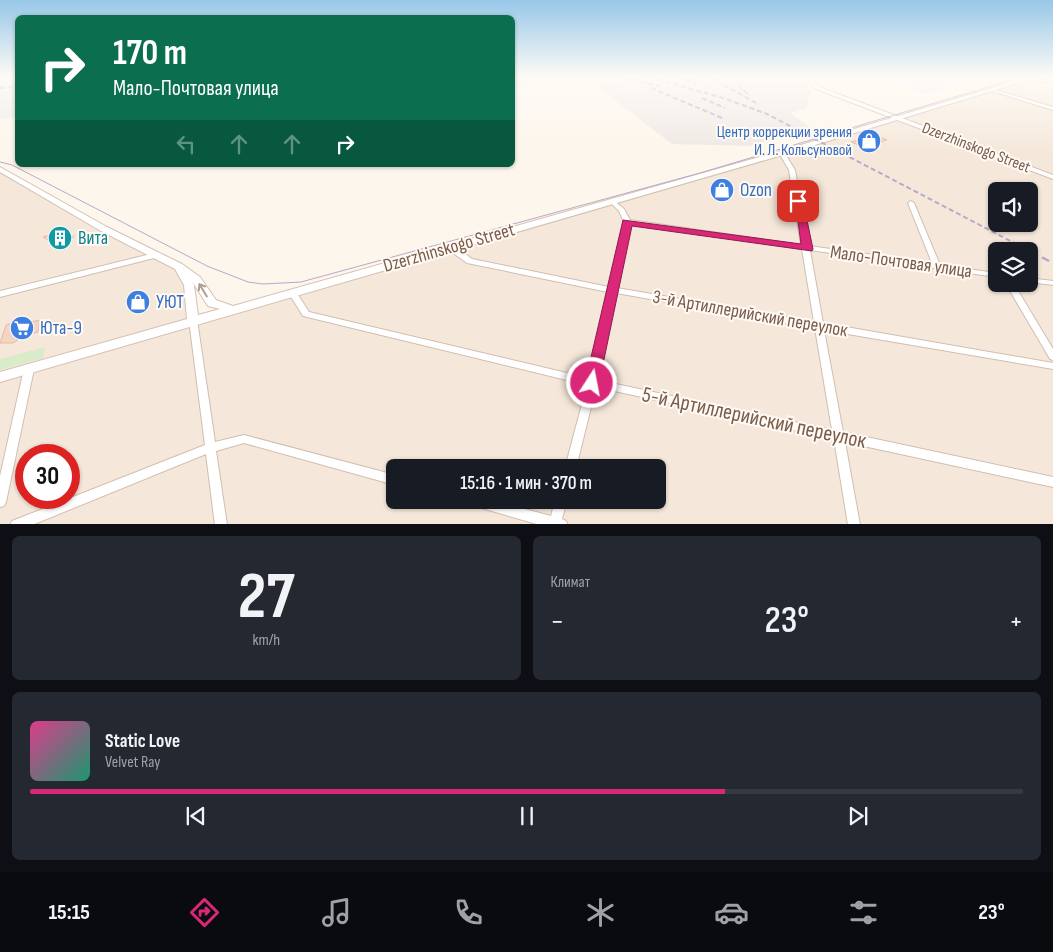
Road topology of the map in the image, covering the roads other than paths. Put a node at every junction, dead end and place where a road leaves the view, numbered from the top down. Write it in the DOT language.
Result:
graph roads {
  1 [pos="854,101"];
  2 [pos="955,101"];
  3 [pos="1030,101"];
  4 [pos="1053,109"];
  5 [pos="899,118"];
  6 [pos="782,153"];
  7 [pos="0,170"];
  8 [pos="1053,177"];
  9 [pos="613,202"];
  10 [pos="911,203"];
  11 [pos="627,222"];
  12 [pos="452,248"];
  13 [pos="808,249"];
  14 [pos="155,255"];
  15 [pos="178,266"];
  16 [pos="937,267"];
  17 [pos="988,274"];
  18 [pos="1038,281"];
  19 [pos="1053,283"];
  20 [pos="611,290"];
  21 [pos="292,292"];
  22 [pos="1015,292"];
  23 [pos="0,294"];
  24 [pos="232,309"];
  25 [pos="193,320"];
  26 [pos="821,326"];
  27 [pos="1053,357"];
  28 [pos="1053,366"];
  29 [pos="29,369"];
  30 [pos="0,378"];
  31 [pos="592,383"];
  32 [pos="839,436"];
  33 [pos="209,448"];
  34 [pos="572,459"];
  35 [pos="386,478"];
  36 [pos="1053,482"];
  37 [pos="0,502"];
  38 [pos="503,509"];
  39 [pos="559,509"];
  40 [pos="16,524"];
  41 [pos="221,524"];
  42 [pos="556,524"];
  43 [pos="854,524"];
  1 -- 5 [label="street"];
  2 -- 5 [label="main road, Dzerzhinskogo Street"];
  3 -- 4 [label="street"];
  5 -- 6 [label="main road, Dzerzhinskogo Street"];
  5 -- 8 [label="street, Dzerzhinskogo Street"];
  6 -- 9 [label="main road, Dzerzhinskogo Street"];
  6 -- 13 [label="street"];
  7 -- 14 [label="main road"];
  9 -- 11 [label="street"];
  9 -- 12 [label="main road, Dzerzhinskogo Street"];
  10 -- 16 [label="street"];
  11 -- 13 [label="street, Мало-Почтовая улица"];
  11 -- 20 [label="street"];
  12 -- 20 [label="street, 3-й Артиллерийский переулок"];
  12 -- 21 [label="main road, Dzerzhinskogo Street"];
  13 -- 16 [label="street, Мало-Почтовая улица"];
  13 -- 26 [label="street"];
  14 -- 15 [label="main road"];
  14 -- 23 [label="street"];
  24 -- 15 [label="main road, one-way"];
  15 -- 25 [label="main road"];
  16 -- 17 [label="street, Мало-Почтовая улица"];
  18 -- 19 [label="street"];
  20 -- 26 [label="street, 3-й Артиллерийский переулок"];
  20 -- 31 [label="street"];
  21 -- 24 [label="main road, Dzerzhinskogo Street"];
  21 -- 31 [label="street, 5-й Артиллерийский переулок"];
  22 -- 27 [label="street"];
  24 -- 25 [label="main road, Dzerzhinskogo Street"];
  25 -- 29 [label="main road, Dzerzhinskogo Street"];
  25 -- 33 [label="street"];
  26 -- 28 [label="street, 3-й Артиллерийский переулок"];
  26 -- 32 [label="street"];
  29 -- 30 [label="main road, Dzerzhinskogo Street"];
  29 -- 37 [label="street"];
  31 -- 32 [label="street, 5-й Артиллерийский переулок"];
  31 -- 34 [label="street"];
  32 -- 36 [label="street, 5-й Артиллерийский переулок"];
  32 -- 43 [label="street"];
  33 -- 35 [label="street"];
  33 -- 40 [label="street"];
  33 -- 41 [label="street"];
  38 -- 42 [label="street"];
  39 -- 42 [label="street"];
}
